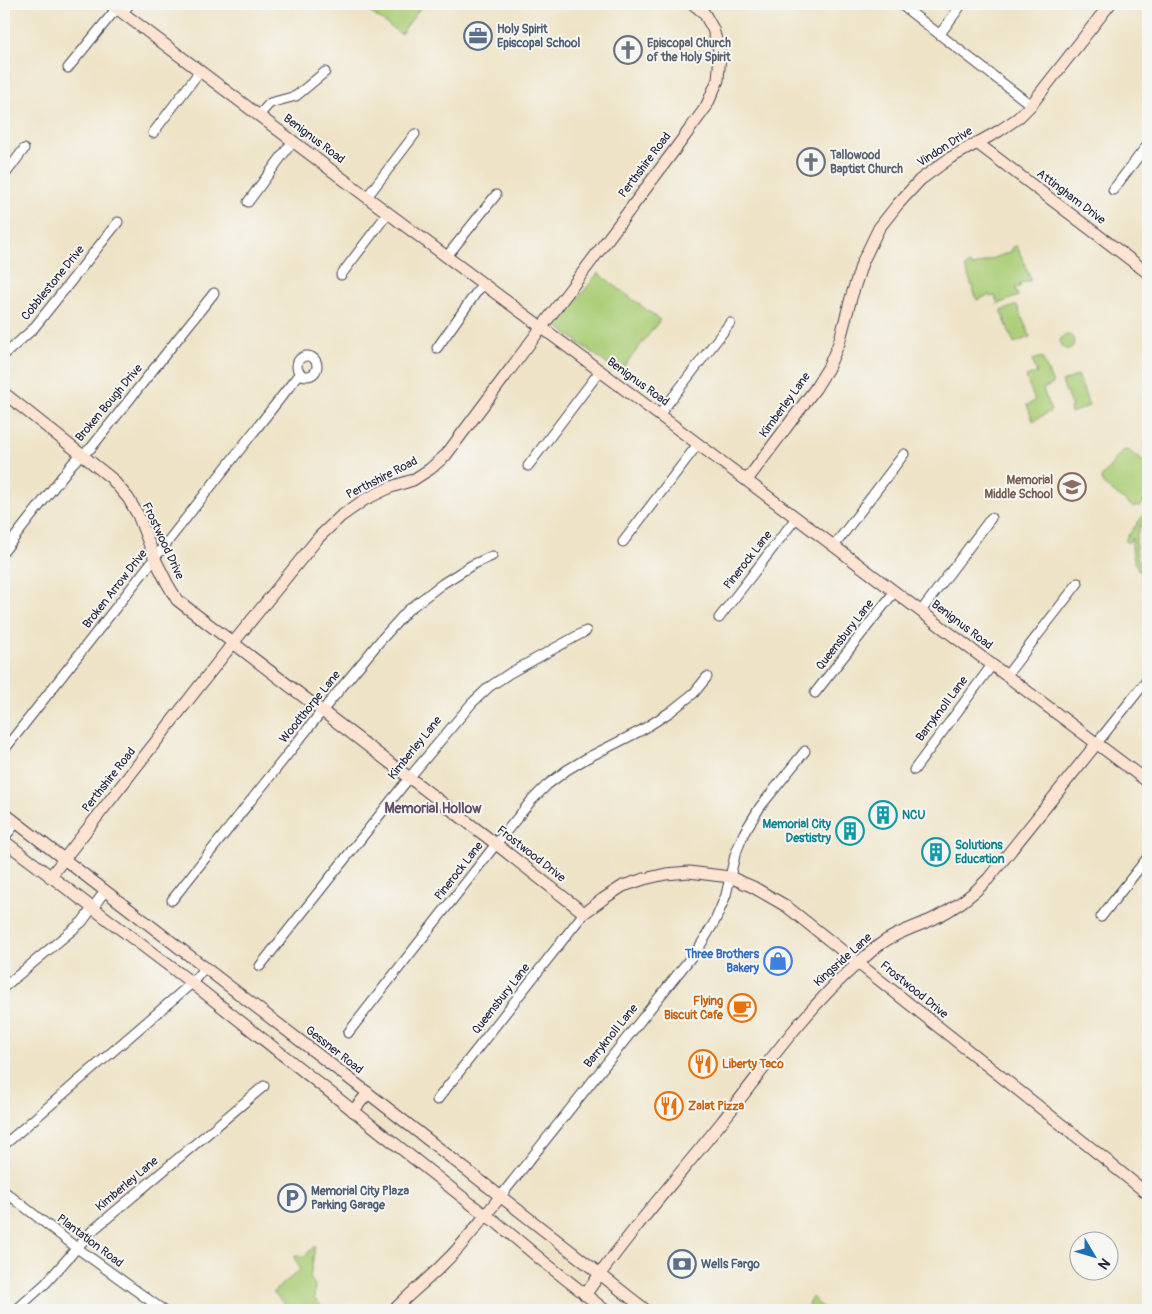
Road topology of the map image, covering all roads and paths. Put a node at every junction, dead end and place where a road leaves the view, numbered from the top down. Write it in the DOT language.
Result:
graph roads {
  1 [pos="130,4"];
  2 [pos="693,4"];
  3 [pos="900,4"];
  4 [pos="962,4"];
  5 [pos="1110,4"];
  6 [pos="115,7"];
  7 [pos="940,34"];
  8 [pos="68,68"];
  9 [pos="200,71"];
  10 [pos="325,72"];
  11 [pos="1032,105"];
  12 [pos="259,115"];
  13 [pos="153,133"];
  14 [pos="415,134"];
  15 [pos="293,141"];
  16 [pos="977,143"];
  17 [pos="1148,144"];
  18 [pos="24,149"];
  19 [pos="4,176"];
  20 [pos="1113,190"];
  21 [pos="496,195"];
  22 [pos="368,197"];
  23 [pos="248,202"];
  24 [pos="388,213"];
  25 [pos="118,222"];
  26 [pos="448,256"];
  27 [pos="1148,273"];
  28 [pos="342,275"];
  29 [pos="483,283"];
  30 [pos="214,293"];
  31 [pos="730,323"];
  32 [pos="542,327"];
  33 [pos="839,343"];
  34 [pos="437,348"];
  35 [pos="4,355"];
  36 [pos="600,371"];
  37 [pos="300,373"];
  38 [pos="4,393"];
  39 [pos="659,415"];
  40 [pos="698,444"];
  41 [pos="904,454"];
  42 [pos="81,455"];
  43 [pos="528,466"];
  44 [pos="747,480"];
  45 [pos="796,518"];
  46 [pos="991,518"];
  47 [pos="623,542"];
  48 [pos="834,546"];
  49 [pos="4,551"];
  50 [pos="492,556"];
  51 [pos="154,559"];
  52 [pos="1078,583"];
  53 [pos="895,592"];
  54 [pos="922,612"];
  55 [pos="719,618"];
  56 [pos="586,631"];
  57 [pos="233,643"];
  58 [pos="992,665"];
  59 [pos="1006,676"];
  60 [pos="707,678"];
  61 [pos="1148,679"];
  62 [pos="816,693"];
  63 [pos="322,711"];
  64 [pos="1096,744"];
  65 [pos="4,750"];
  66 [pos="804,751"];
  67 [pos="914,770"];
  68 [pos="409,778"];
  69 [pos="1148,782"];
  70 [pos="4,814"];
  71 [pos="16,823"];
  72 [pos="4,839"];
  73 [pos="496,844"];
  74 [pos="1148,857"];
  75 [pos="64,860"];
  76 [pos="50,877"];
  77 [pos="730,877"];
  78 [pos="105,891"];
  79 [pos="172,900"];
  80 [pos="93,908"];
  81 [pos="584,913"];
  82 [pos="1101,917"];
  83 [pos="858,963"];
  84 [pos="260,966"];
  85 [pos="205,967"];
  86 [pos="192,983"];
  87 [pos="4,987"];
  88 [pos="348,1033"];
  89 [pos="264,1086"];
  90 [pos="368,1093"];
  91 [pos="437,1100"];
  92 [pos="353,1111"];
  93 [pos="4,1145"];
  94 [pos="4,1191"];
  95 [pos="1148,1194"];
  96 [pos="500,1197"];
  97 [pos="485,1215"];
  98 [pos="77,1248"];
  99 [pos="599,1274"];
  100 [pos="585,1295"];
  101 [pos="16,1310"];
  102 [pos="163,1310"];
  103 [pos="394,1310"];
  104 [pos="605,1310"];
  105 [pos="646,1310"];
  1 -- 6 [label="street"];
  2 -- 32 [label="street, Perthshire Road"];
  3 -- 7 [label="street"];
  4 -- 7 [label="street"];
  5 -- 11 [label="street, Vindon Drive"];
  6 -- 8 [label="street"];
  6 -- 9 [label="street, Benignus Road"];
  7 -- 11 [label="street"];
  9 -- 12 [label="street, Benignus Road"];
  9 -- 13 [label="street"];
  10 -- 12 [label="street"];
  11 -- 16 [label="street, Vindon Drive"];
  12 -- 15 [label="street, Benignus Road"];
  14 -- 22 [label="street"];
  15 -- 22 [label="street, Benignus Road"];
  15 -- 23 [label="street"];
  16 -- 27 [label="street, Attingham Drive"];
  16 -- 33 [label="street, Vindon Drive"];
  17 -- 20 [label="street"];
  18 -- 19 [label="street"];
  21 -- 26 [label="street"];
  22 -- 24 [label="street, Benignus Road"];
  24 -- 26 [label="street, Benignus Road"];
  24 -- 28 [label="street"];
  25 -- 35 [label="street, Cobblestone Drive"];
  26 -- 29 [label="street, Benignus Road"];
  29 -- 32 [label="street, Benignus Road"];
  29 -- 34 [label="street"];
  30 -- 42 [label="street, Broken Bough Drive"];
  31 -- 39 [label="street"];
  32 -- 36 [label="street, Benignus Road"];
  32 -- 57 [label="street, Perthshire Road"];
  33 -- 44 [label="street, Kimberley Lane"];
  36 -- 39 [label="street, Benignus Road"];
  36 -- 43 [label="street"];
  37 -- 51 [label="street, Broken Arrow Drive"];
  38 -- 42 [label="street, Frostwood Drive"];
  39 -- 40 [label="street, Benignus Road"];
  40 -- 44 [label="street, Benignus Road"];
  40 -- 47 [label="street"];
  41 -- 48 [label="street"];
  42 -- 49 [label="street, Broken Bough Drive"];
  42 -- 51 [label="street, Frostwood Drive"];
  44 -- 45 [label="street, Benignus Road"];
  45 -- 48 [label="street, Benignus Road"];
  45 -- 55 [label="street, Pinerock Lane"];
  46 -- 54 [label="street"];
  48 -- 53 [label="street, Benignus Road"];
  50 -- 63 [label="street, Woodthorpe Lane"];
  51 -- 57 [label="street, Frostwood Drive"];
  51 -- 65 [label="street, Broken Arrow Drive"];
  52 -- 59 [label="street"];
  53 -- 54 [label="street, Benignus Road"];
  53 -- 62 [label="street, Queensbury Lane"];
  54 -- 58 [label="street, Benignus Road"];
  56 -- 68 [label="street, Kimberley Lane"];
  57 -- 63 [label="street, Frostwood Drive"];
  57 -- 75 [label="street, Perthshire Road"];
  58 -- 59 [label="street, Benignus Road"];
  58 -- 67 [label="street, Barryknoll Lane"];
  59 -- 64 [label="street, Benignus Road"];
  60 -- 73 [label="street, Pinerock Lane"];
  61 -- 64 [label="street, Kingsride Lane"];
  63 -- 68 [label="street, Frostwood Drive"];
  63 -- 79 [label="street, Woodthorpe Lane"];
  64 -- 69 [label="street, Benignus Road"];
  64 -- 83 [label="street, Kingsride Lane"];
  66 -- 77 [label="street, Barryknoll Lane"];
  68 -- 73 [label="street, Frostwood Drive"];
  68 -- 84 [label="street, Kimberley Lane"];
  70 -- 71 [label="street, Gessner Road"];
  71 -- 72 [label="street"];
  71 -- 75 [label="street, Gessner Road"];
  72 -- 76 [label="street"];
  73 -- 81 [label="street, Frostwood Drive"];
  73 -- 88 [label="street, Pinerock Lane"];
  74 -- 82 [label="street"];
  75 -- 76 [label="street, Perthshire Road"];
  75 -- 78 [label="street, Gessner Road"];
  76 -- 80 [label="street"];
  77 -- 81 [label="street, Frostwood Drive"];
  77 -- 83 [label="street, Frostwood Drive"];
  77 -- 96 [label="street, Barryknoll Lane"];
  78 -- 80 [label="street"];
  78 -- 85 [label="street, Gessner Road"];
  80 -- 86 [label="street"];
  80 -- 87 [label="street"];
  81 -- 91 [label="street, Queensbury Lane"];
  83 -- 95 [label="street, Frostwood Drive"];
  83 -- 99 [label="street, Kingsride Lane"];
  85 -- 86 [label="street"];
  85 -- 90 [label="street, Gessner Road"];
  86 -- 92 [label="street"];
  86 -- 93 [label="street"];
  89 -- 98 [label="street, Kimberley Lane"];
  90 -- 92 [label="street"];
  90 -- 96 [label="street, Gessner Road"];
  92 -- 97 [label="street"];
  94 -- 98 [label="street, Plantation Road"];
  96 -- 97 [label="street, Barryknoll Lane"];
  96 -- 99 [label="street, Gessner Road"];
  97 -- 100 [label="street"];
  97 -- 103 [label="street, Barryknoll Lane"];
  98 -- 101 [label="street, Kimberley Lane"];
  98 -- 102 [label="street, Plantation Road"];
  99 -- 100 [label="street, Kingsride Lane"];
  99 -- 105 [label="street, Gessner Road"];
  100 -- 104 [label="street"];
}
